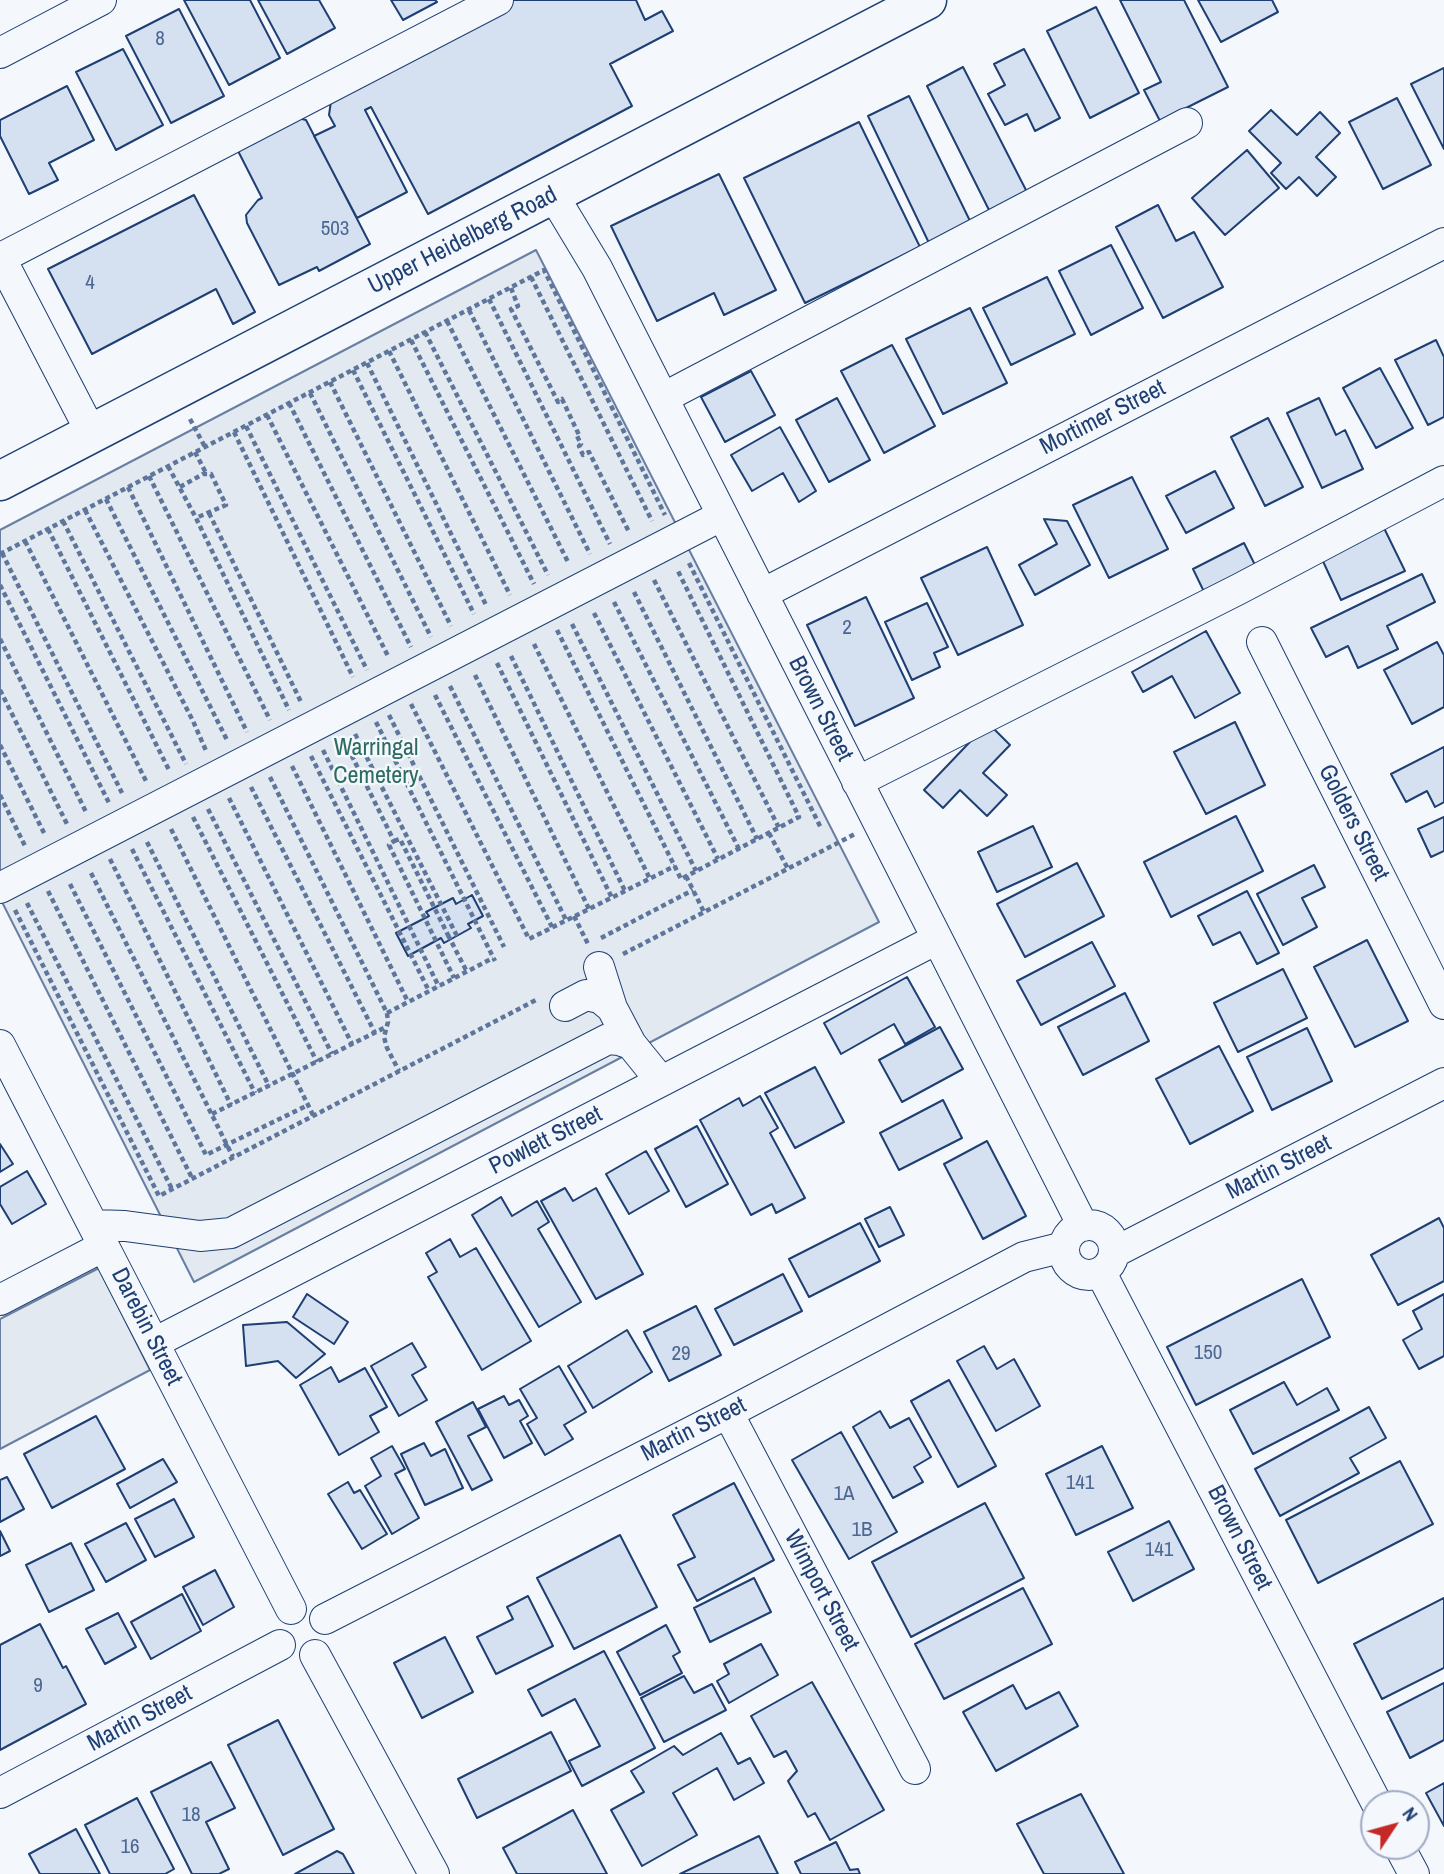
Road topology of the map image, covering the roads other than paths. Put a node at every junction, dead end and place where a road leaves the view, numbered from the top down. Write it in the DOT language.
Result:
graph roads {
  1 [pos="101,0"];
  2 [pos="498,0"];
  3 [pos="927,0"];
  4 [pos="0,53"];
  5 [pos="1187,123"];
  6 [pos="553,195"];
  7 [pos="1444,243"];
  8 [pos="0,258"];
  9 [pos="663,398"];
  10 [pos="92,434"];
  11 [pos="0,481"];
  12 [pos="1444,481"];
  13 [pos="721,516"];
  14 [pos="762,594"];
  15 [pos="1262,642"];
  16 [pos="857,782"];
  17 [pos="41,867"];
  18 [pos="937,939"];
  19 [pos="593,956"];
  20 [pos="553,1002"];
  21 [pos="1444,1004"];
  22 [pos="612,1008"];
  23 [pos="631,1044"];
  24 [pos="0,1045"];
  25 [pos="661,1081"];
  26 [pos="1444,1083"];
  27 [pos="99,1236"];
  28 [pos="1074,1236"];
  29 [pos="1108,1262"];
  30 [pos="0,1300"];
  31 [pos="154,1343"];
  32 [pos="728,1413"];
  33 [pos="291,1609"];
  34 [pos="326,1619"];
  35 [pos="280,1645"];
  36 [pos="315,1655"];
  37 [pos="915,1769"];
  38 [pos="1370,1790"];
  39 [pos="0,1793"];
  40 [pos="434,1874"];
  1 -- 4 [label="street"];
  2 -- 8 [label="street"];
  3 -- 6 [label="main road, Upper Heidelberg Road"];
  5 -- 9 [label="street"];
  6 -- 9 [label="street, Brown Street"];
  6 -- 10 [label="main road, Upper Heidelberg Road"];
  7 -- 14 [label="street, Mortimer Street"];
  8 -- 10 [label="street"];
  9 -- 13 [label="street, Brown Street"];
  10 -- 11 [label="main road, Upper Heidelberg Road"];
  12 -- 16 [label="street"];
  13 -- 14 [label="street, Brown Street"];
  13 -- 17 [label="street"];
  14 -- 16 [label="street, Brown Street"];
  15 -- 21 [label="street, Golders Street"];
  16 -- 18 [label="street, Brown Street"];
  18 -- 25 [label="street, Powlett Street"];
  18 -- 28 [label="street, Brown Street"];
  19 -- 22 [label="street"];
  20 -- 22 [label="street"];
  22 -- 23 [label="street"];
  23 -- 25 [label="street"];
  23 -- 27 [label="street"];
  24 -- 27 [label="street, Darebin Street"];
  25 -- 31 [label="street, Powlett Street"];
  26 -- 29 [label="street, Martin Street"];
  27 -- 30 [label="street"];
  27 -- 31 [label="street, Darebin Street"];
  28 -- 29 [label="street"];
  28 -- 29 [label="street"];
  28 -- 32 [label="street, Martin Street"];
  29 -- 38 [label="street, Brown Street"];
  31 -- 33 [label="street, Darebin Street"];
  32 -- 34 [label="street, Martin Street"];
  32 -- 37 [label="street, Wimport Street"];
  33 -- 34 [label="street"];
  33 -- 35 [label="street"];
  34 -- 36 [label="street"];
  35 -- 36 [label="street"];
  35 -- 39 [label="street, Martin Street"];
  36 -- 40 [label="street"];
}
